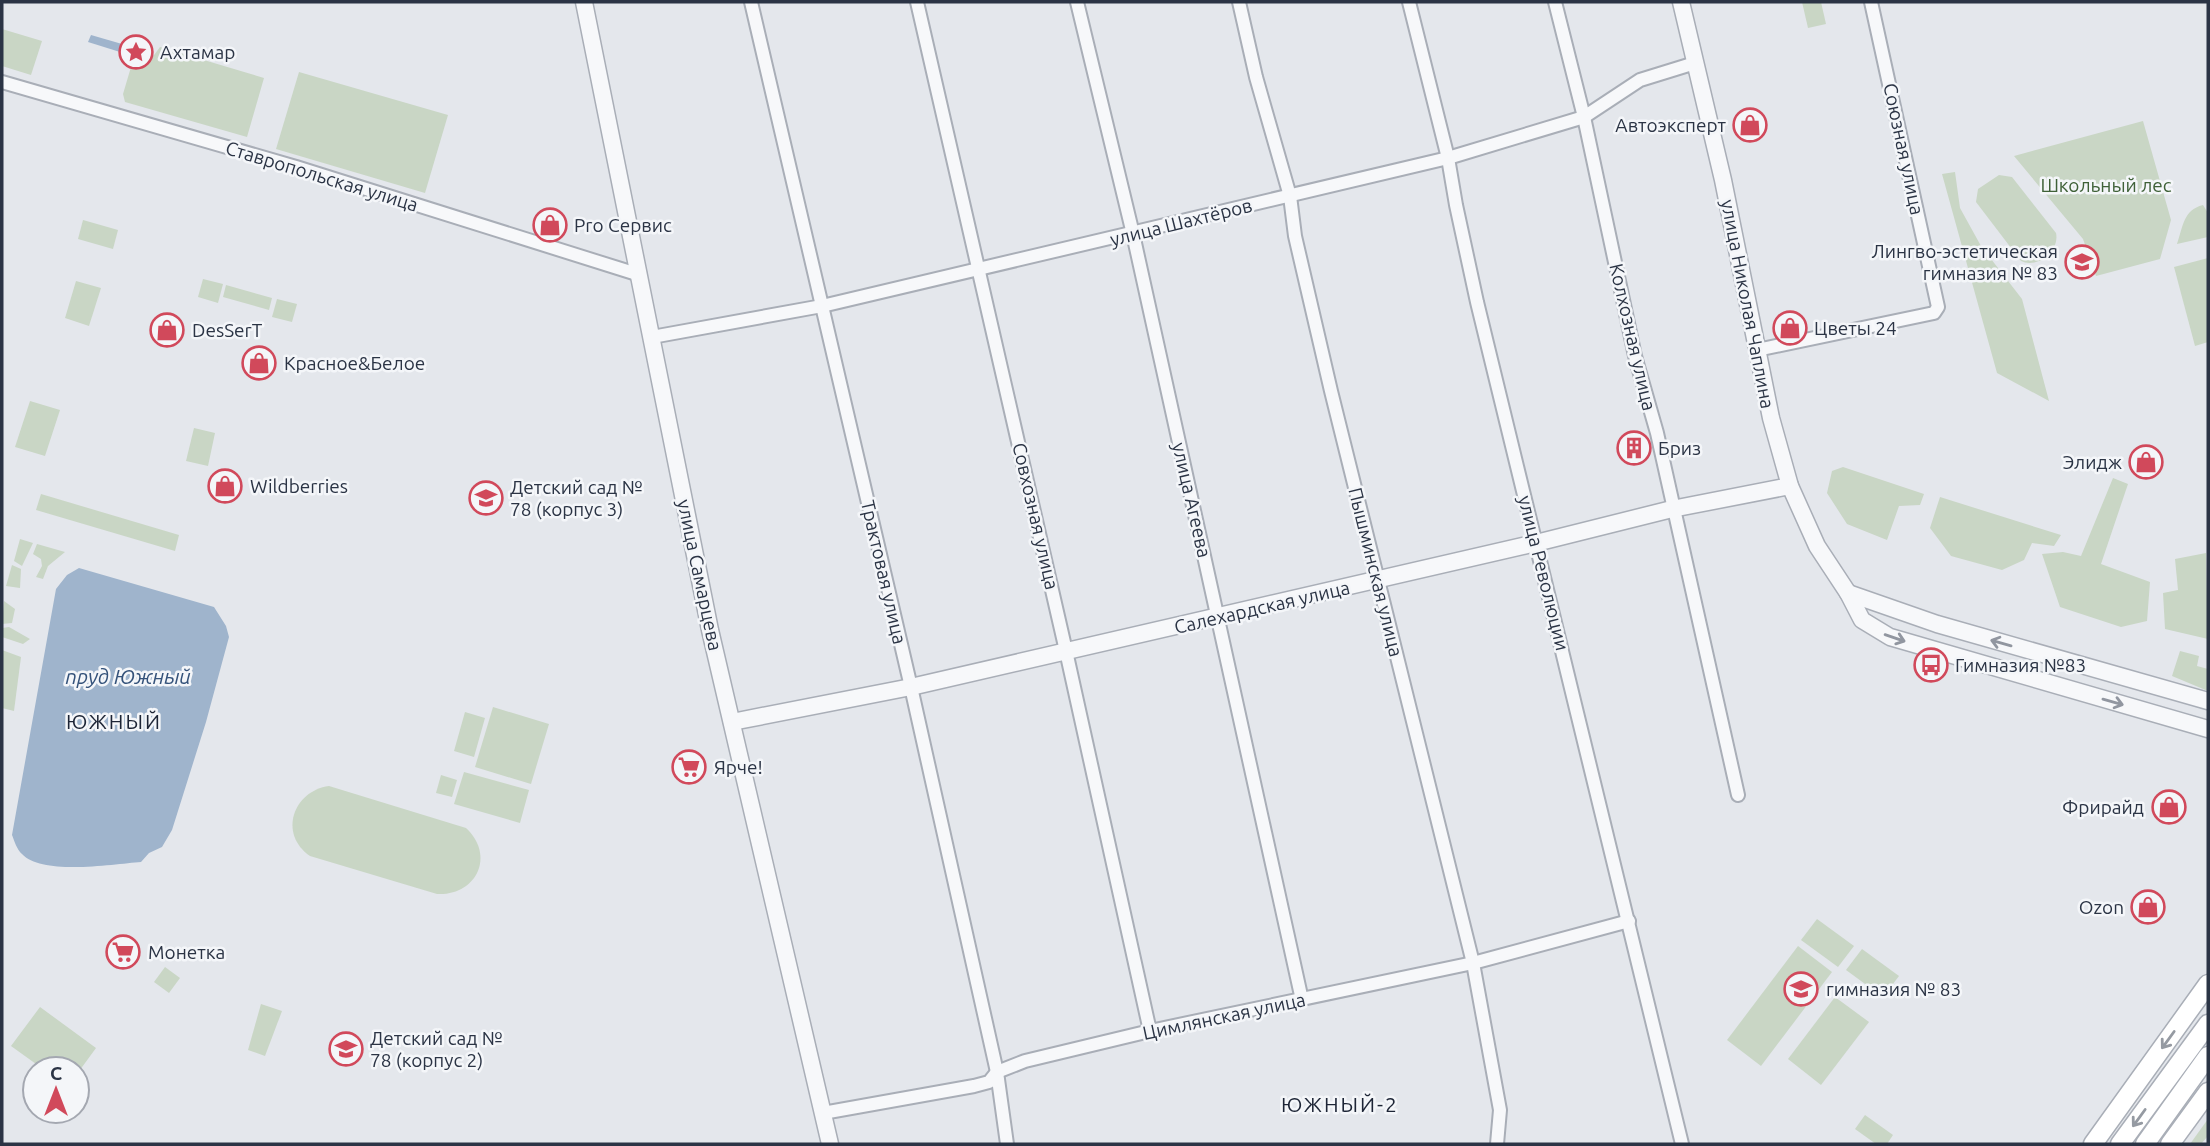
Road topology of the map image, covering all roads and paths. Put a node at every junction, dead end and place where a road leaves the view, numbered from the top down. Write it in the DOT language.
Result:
graph roads {
  1 [pos="584,2"];
  2 [pos="751,2"];
  3 [pos="918,2"];
  4 [pos="1077,2"];
  5 [pos="1239,2"];
  6 [pos="1409,2"];
  7 [pos="1555,2"];
  8 [pos="1681,2"];
  9 [pos="1871,2"];
  10 [pos="1695,63"];
  11 [pos="2,82"];
  12 [pos="1584,117"];
  13 [pos="1448,158"];
  14 [pos="1290,196"];
  15 [pos="1133,234"];
  16 [pos="980,269"];
  17 [pos="640,275"];
  18 [pos="822,306"];
  19 [pos="652,337"];
  20 [pos="1757,350"];
  21 [pos="1790,486"];
  22 [pos="1672,509"];
  23 [pos="1536,543"];
  24 [pos="1378,580"];
  25 [pos="1848,593"];
  26 [pos="1218,617"];
  27 [pos="1066,651"];
  28 [pos="911,687"];
  29 [pos="2208,701"];
  30 [pos="733,722"];
  31 [pos="2205,730"];
  32 [pos="1738,795"];
  33 [pos="1629,921"];
  34 [pos="1473,963"];
  35 [pos="2208,985"];
  36 [pos="1302,1000"];
  37 [pos="2208,1024"];
  38 [pos="1150,1031"];
  39 [pos="2208,1056"];
  40 [pos="997,1072"];
  41 [pos="2208,1092"];
  42 [pos="823,1113"];
  43 [pos="830,1144"];
  44 [pos="1007,1144"];
  45 [pos="1497,1144"];
  46 [pos="1682,1144"];
  47 [pos="2093,1144"];
  48 [pos="2120,1144"];
  49 [pos="2145,1144"];
  50 [pos="2171,1144"];
  1 -- 17 [label="street, улица Самарцева"];
  2 -- 18 [label="street, Трактовая улица"];
  3 -- 16 [label="street, Совхозная улица"];
  4 -- 15 [label="street, улица Агеева"];
  5 -- 14 [label="street, Пышминская улица"];
  6 -- 13 [label="street, улица Революции"];
  7 -- 12 [label="street, Колхозная улица"];
  8 -- 10 [label="street, улица Николая Чаплина"];
  9 -- 20 [label="street, Союзная улица"];
  10 -- 12 [label="street, улица Шахтёров"];
  10 -- 20 [label="street, улица Николая Чаплина"];
  11 -- 17 [label="street, Ставропольская улица"];
  12 -- 13 [label="street, улица Шахтёров"];
  12 -- 22 [label="street, Колхозная улица"];
  13 -- 14 [label="street, улица Шахтёров"];
  13 -- 23 [label="street, улица Революции"];
  14 -- 15 [label="street, улица Шахтёров"];
  14 -- 24 [label="street, Пышминская улица"];
  15 -- 16 [label="street, улица Шахтёров"];
  15 -- 26 [label="street, улица Агеева"];
  16 -- 18 [label="street, улица Шахтёров"];
  16 -- 27 [label="street, Совхозная улица"];
  17 -- 19 [label="street, улица Самарцева"];
  18 -- 19 [label="street, улица Шахтёров"];
  18 -- 28 [label="street, Трактовая улица"];
  19 -- 30 [label="street, улица Самарцева"];
  20 -- 21 [label="street, улица Николая Чаплина"];
  21 -- 22 [label="street, Салехардская улица"];
  21 -- 25 [label="street, улица Николая Чаплина"];
  22 -- 23 [label="street, Салехардская улица"];
  22 -- 32 [label="street, Колхозная улица"];
  23 -- 24 [label="street, Салехардская улица"];
  23 -- 33 [label="street, улица Революции"];
  24 -- 26 [label="street, Салехардская улица"];
  24 -- 34 [label="street, Пышминская улица"];
  29 -- 25 [label="street, one-way"];
  25 -- 31 [label="street, улица Николая Чаплина, one-way"];
  26 -- 27 [label="street, Салехардская улица"];
  26 -- 36 [label="street, улица Агеева"];
  27 -- 28 [label="street, Салехардская улица"];
  27 -- 38 [label="street, Совхозная улица"];
  28 -- 30 [label="street, Салехардская улица"];
  28 -- 40 [label="street, Трактовая улица"];
  30 -- 42 [label="street, улица Самарцева"];
  33 -- 34 [label="street, Цимлянская улица"];
  33 -- 46 [label="street, улица Революции"];
  34 -- 36 [label="street, Цимлянская улица"];
  34 -- 45 [label="street, Пышминская улица"];
  35 -- 47 [label="main road, one-way"];
  36 -- 38 [label="street, Цимлянская улица"];
  37 -- 48 [label="main road, one-way"];
  38 -- 40 [label="street, Цимлянская улица"];
  39 -- 49 [label="main road"];
  40 -- 42 [label="street, Цимлянская улица"];
  40 -- 44 [label="street, Трактовая улица"];
  41 -- 50 [label="main road"];
  42 -- 43 [label="street, улица Самарцева"];
}
